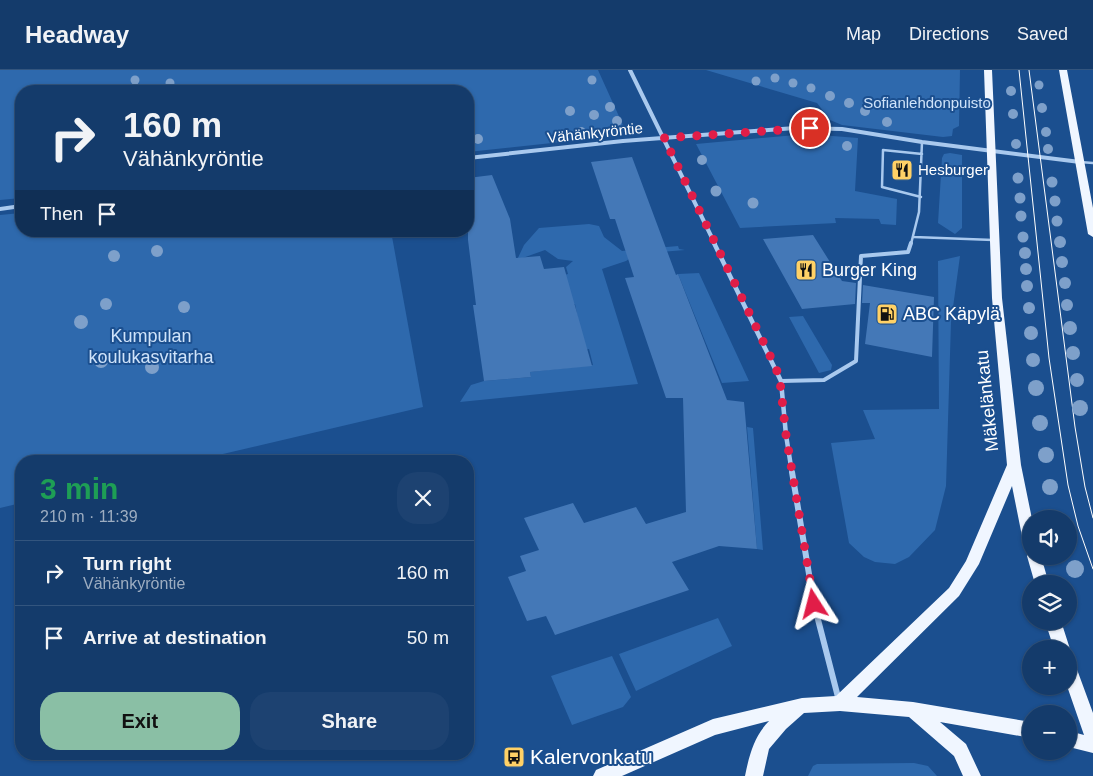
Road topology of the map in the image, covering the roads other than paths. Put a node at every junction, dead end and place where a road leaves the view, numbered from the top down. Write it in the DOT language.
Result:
graph roads {
  1 [pos="630,70"];
  2 [pos="988,70"];
  3 [pos="1063,70"];
  4 [pos="664,138"];
  5 [pos="922,142"];
  6 [pos="992,151"];
  7 [pos="922,154"];
  8 [pos="474,157"];
  9 [pos="1080,162"];
  10 [pos="1093,163"];
  11 [pos="921,197"];
  12 [pos="15,207"];
  13 [pos="0,209"];
  14 [pos="1093,234"];
  15 [pos="914,237"];
  16 [pos="995,240"];
  17 [pos="780,381"];
  18 [pos="1014,465"];
  19 [pos="1023,510"];
  20 [pos="1077,691"];
  21 [pos="840,704"];
  22 [pos="802,706"];
  23 [pos="913,710"];
  24 [pos="1022,728"];
  25 [pos="1093,736"];
  26 [pos="1077,741"];
  27 [pos="1093,745"];
  28 [pos="602,776"];
  29 [pos="754,776"];
  30 [pos="972,776"];
  1 -- 4 [label="street"];
  2 -- 6 [label="main road, Mäkelänkatu"];
  3 -- 9 [label="main road"];
  4 -- 5 [label="street, Vähänkyröntie"];
  4 -- 8 [label="street, Vähänkyröntie"];
  4 -- 17 [label="street"];
  5 -- 6 [label="street, Vähänkyröntie"];
  5 -- 7 [label="lane"];
  6 -- 9 [label="street, Vähänkyröntie"];
  6 -- 16 [label="main road, Mäkelänkatu"];
  7 -- 11 [label="lane"];
  7 -- 11 [label="lane"];
  9 -- 10 [label="lane"];
  9 -- 14 [label="main road"];
  11 -- 15 [label="lane"];
  12 -- 13 [label="street"];
  15 -- 16 [label="lane"];
  15 -- 17 [label="lane"];
  16 -- 18 [label="main road, Mäkelänkatu"];
  17 -- 21 [label="street"];
  18 -- 19 [label="main road, Mäkelänkatu"];
  18 -- 21 [label="main road"];
  20 -- 25 [label="main road"];
  21 -- 22 [label="main road"];
  21 -- 23 [label="main road"];
  22 -- 28 [label="main road"];
  22 -- 29 [label="main road"];
  23 -- 24 [label="main road"];
  23 -- 30 [label="main road"];
  26 -- 27 [label="main road"];
}
